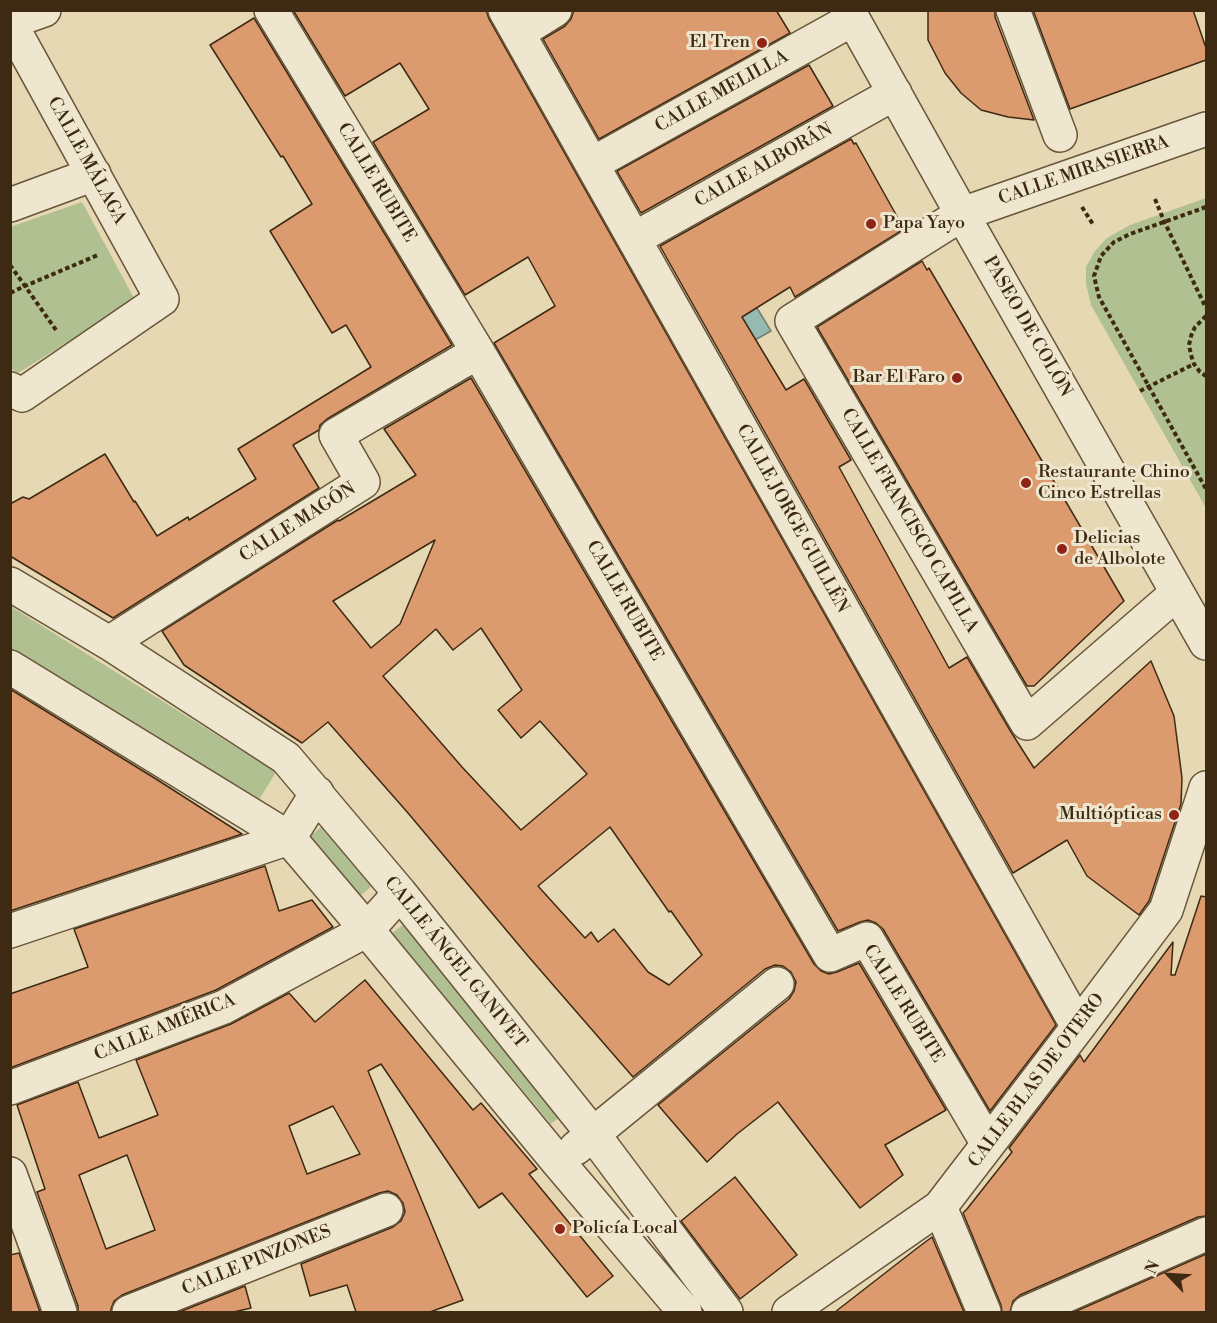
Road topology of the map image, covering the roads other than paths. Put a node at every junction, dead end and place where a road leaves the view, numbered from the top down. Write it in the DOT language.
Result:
graph roads {
  1 [pos="44,10"];
  2 [pos="271,10"];
  3 [pos="555,10"];
  4 [pos="1013,10"];
  5 [pos="851,15"];
  6 [pos="511,22"];
  7 [pos="10,23"];
  8 [pos="895,93"];
  9 [pos="1206,129"];
  10 [pos="1060,135"];
  11 [pos="592,164"];
  12 [pos="94,174"];
  13 [pos="10,205"];
  14 [pos="962,214"];
  15 [pos="634,239"];
  16 [pos="478,352"];
  17 [pos="10,389"];
  18 [pos="10,584"];
  19 [pos="1177,592"];
  20 [pos="109,644"];
  21 [pos="1206,644"];
  22 [pos="10,666"];
  23 [pos="1206,788"];
  24 [pos="316,793"];
  25 [pos="289,838"];
  26 [pos="400,893"];
  27 [pos="367,930"];
  28 [pos="10,932"];
  29 [pos="777,984"];
  30 [pos="1078,1027"];
  31 [pos="10,1088"];
  32 [pos="593,1134"];
  33 [pos="988,1144"];
  34 [pos="558,1162"];
  35 [pos="10,1174"];
  36 [pos="940,1208"];
  37 [pos="386,1210"];
  38 [pos="1206,1234"];
  39 [pos="60,1312"];
  40 [pos="129,1312"];
  41 [pos="685,1312"];
  42 [pos="726,1312"];
  43 [pos="789,1312"];
  44 [pos="984,1312"];
  45 [pos="1028,1312"];
  1 -- 7 [label="street"];
  2 -- 16 [label="street, CALLE RUBITE"];
  3 -- 6 [label="street"];
  4 -- 10 [label="street"];
  5 -- 8 [label="street, PASEO DE COLÓN"];
  5 -- 11 [label="street, CALLE MELILLA"];
  6 -- 11 [label="street, CALLE JORGE GUILLÉN"];
  7 -- 12 [label="street, CALLE MÁLAGA"];
  8 -- 14 [label="street, PASEO DE COLÓN"];
  8 -- 15 [label="street, CALLE ALBORÁN"];
  9 -- 14 [label="street, CALLE MIRASIERRA"];
  11 -- 15 [label="street, CALLE JORGE GUILLÉN"];
  12 -- 13 [label="street"];
  12 -- 17 [label="street, CALLE MÁLAGA"];
  14 -- 19 [label="street, PASEO DE COLÓN"];
  14 -- 19 [label="street, CALLE FRANCISCO CAPILLA"];
  15 -- 30 [label="street, CALLE JORGE GUILLÉN"];
  16 -- 20 [label="street, CALLE MAGÓN"];
  16 -- 33 [label="street, CALLE RUBITE"];
  18 -- 20 [label="street, CALLE ÁNGEL GANIVET"];
  19 -- 21 [label="street, PASEO DE COLÓN"];
  20 -- 24 [label="street, CALLE ÁNGEL GANIVET"];
  22 -- 25 [label="street"];
  23 -- 30 [label="street, CALLE BLAS DE OTERO"];
  24 -- 25 [label="street"];
  24 -- 26 [label="street, CALLE ÁNGEL GANIVET"];
  25 -- 27 [label="street"];
  25 -- 28 [label="street"];
  26 -- 27 [label="street, CALLE AMÉRICA"];
  26 -- 32 [label="street, CALLE ÁNGEL GANIVET"];
  27 -- 31 [label="street, CALLE AMÉRICA"];
  27 -- 34 [label="street"];
  29 -- 32 [label="street"];
  30 -- 33 [label="street, CALLE BLAS DE OTERO"];
  32 -- 34 [label="street"];
  32 -- 42 [label="street, CALLE ÁNGEL GANIVET"];
  33 -- 36 [label="street, CALLE BLAS DE OTERO"];
  34 -- 41 [label="street"];
  35 -- 39 [label="street"];
  36 -- 43 [label="street, CALLE BLAS DE OTERO"];
  36 -- 44 [label="street"];
  37 -- 40 [label="street, CALLE PINZONES"];
  38 -- 45 [label="street"];
}
